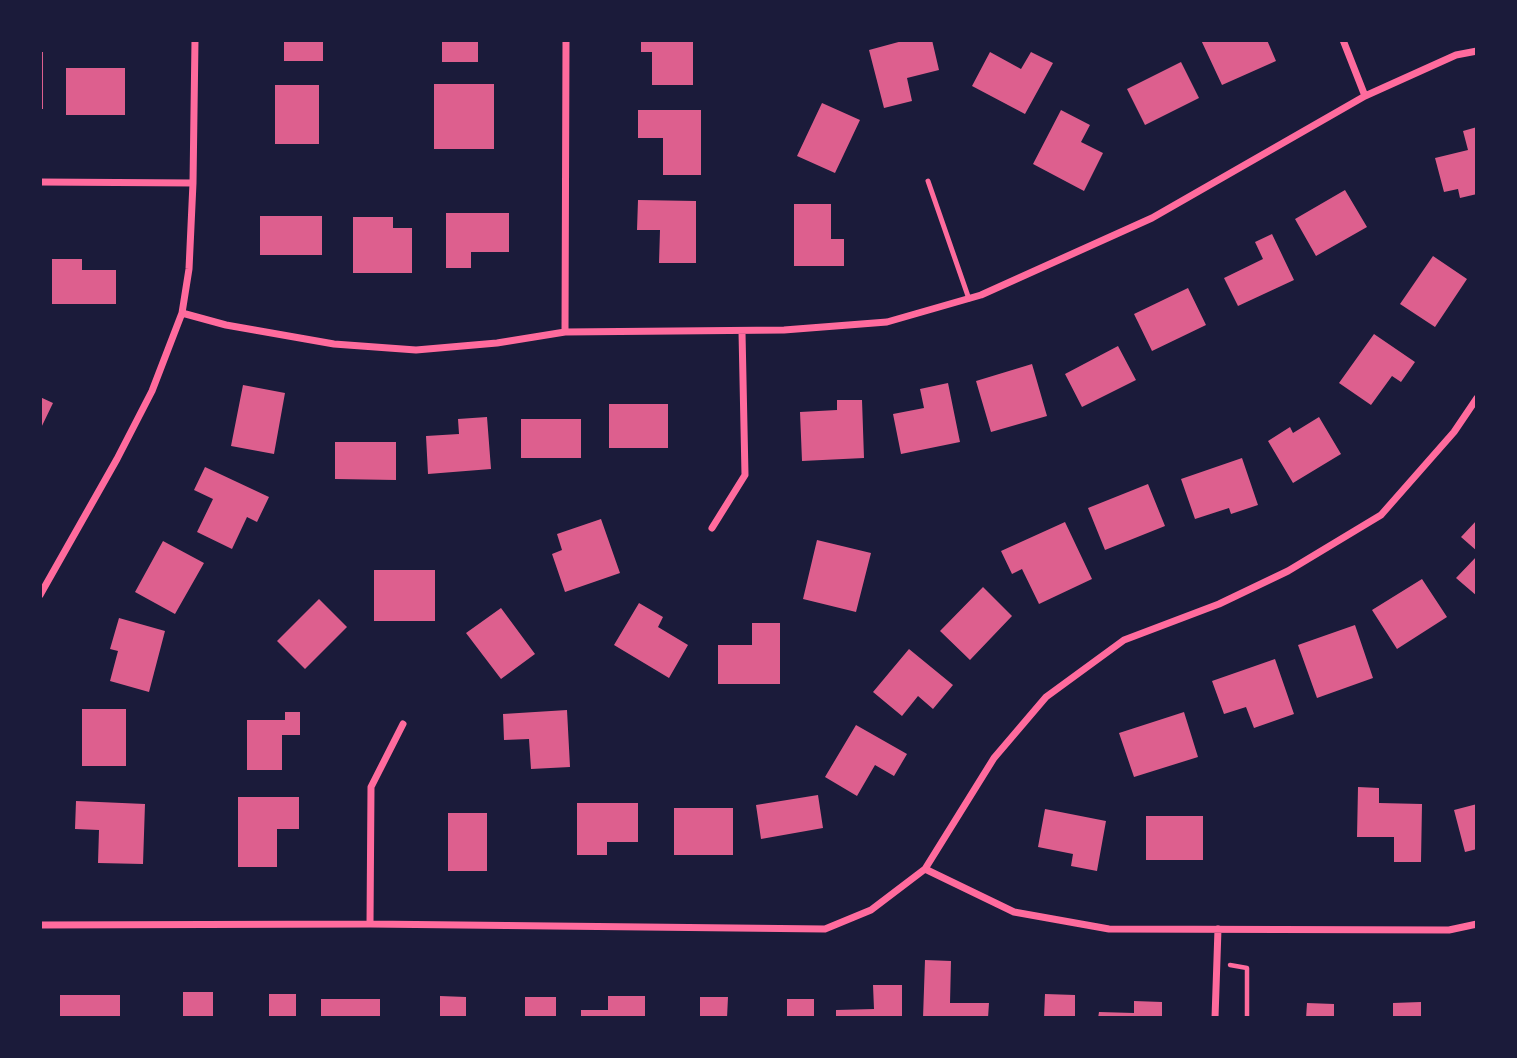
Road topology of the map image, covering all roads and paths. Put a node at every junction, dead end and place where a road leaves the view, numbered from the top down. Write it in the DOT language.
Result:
graph roads {
  1 [pos="195,40"];
  2 [pos="566,40"];
  3 [pos="1343,40"];
  4 [pos="1477,51"];
  5 [pos="1365,96"];
  6 [pos="928,181"];
  7 [pos="40,182"];
  8 [pos="193,183"];
  9 [pos="969,299"];
  10 [pos="182,313"];
  11 [pos="565,332"];
  12 [pos="742,332"];
  13 [pos="1477,398"];
  14 [pos="712,528"];
  15 [pos="40,595"];
  16 [pos="403,724"];
  17 [pos="925,869"];
  18 [pos="370,924"];
  19 [pos="1477,924"];
  20 [pos="40,925"];
  21 [pos="1219,929"];
  22 [pos="1216,962"];
  23 [pos="1214,1018"];
  24 [pos="1247,1018"];
  1 -- 8 [label="street"];
  2 -- 11 [label="street"];
  3 -- 5 [label="street"];
  4 -- 5 [label="street"];
  5 -- 9 [label="street"];
  6 -- 9 [label="lane"];
  7 -- 8 [label="street"];
  8 -- 10 [label="street"];
  9 -- 12 [label="street"];
  10 -- 11 [label="street"];
  10 -- 15 [label="street"];
  11 -- 12 [label="street"];
  12 -- 14 [label="street"];
  13 -- 17 [label="street"];
  16 -- 18 [label="street"];
  17 -- 18 [label="street"];
  17 -- 21 [label="street"];
  18 -- 20 [label="street"];
  19 -- 21 [label="street"];
  21 -- 22 [label="street"];
  22 -- 23 [label="street"];
  22 -- 24 [label="path"];
}
